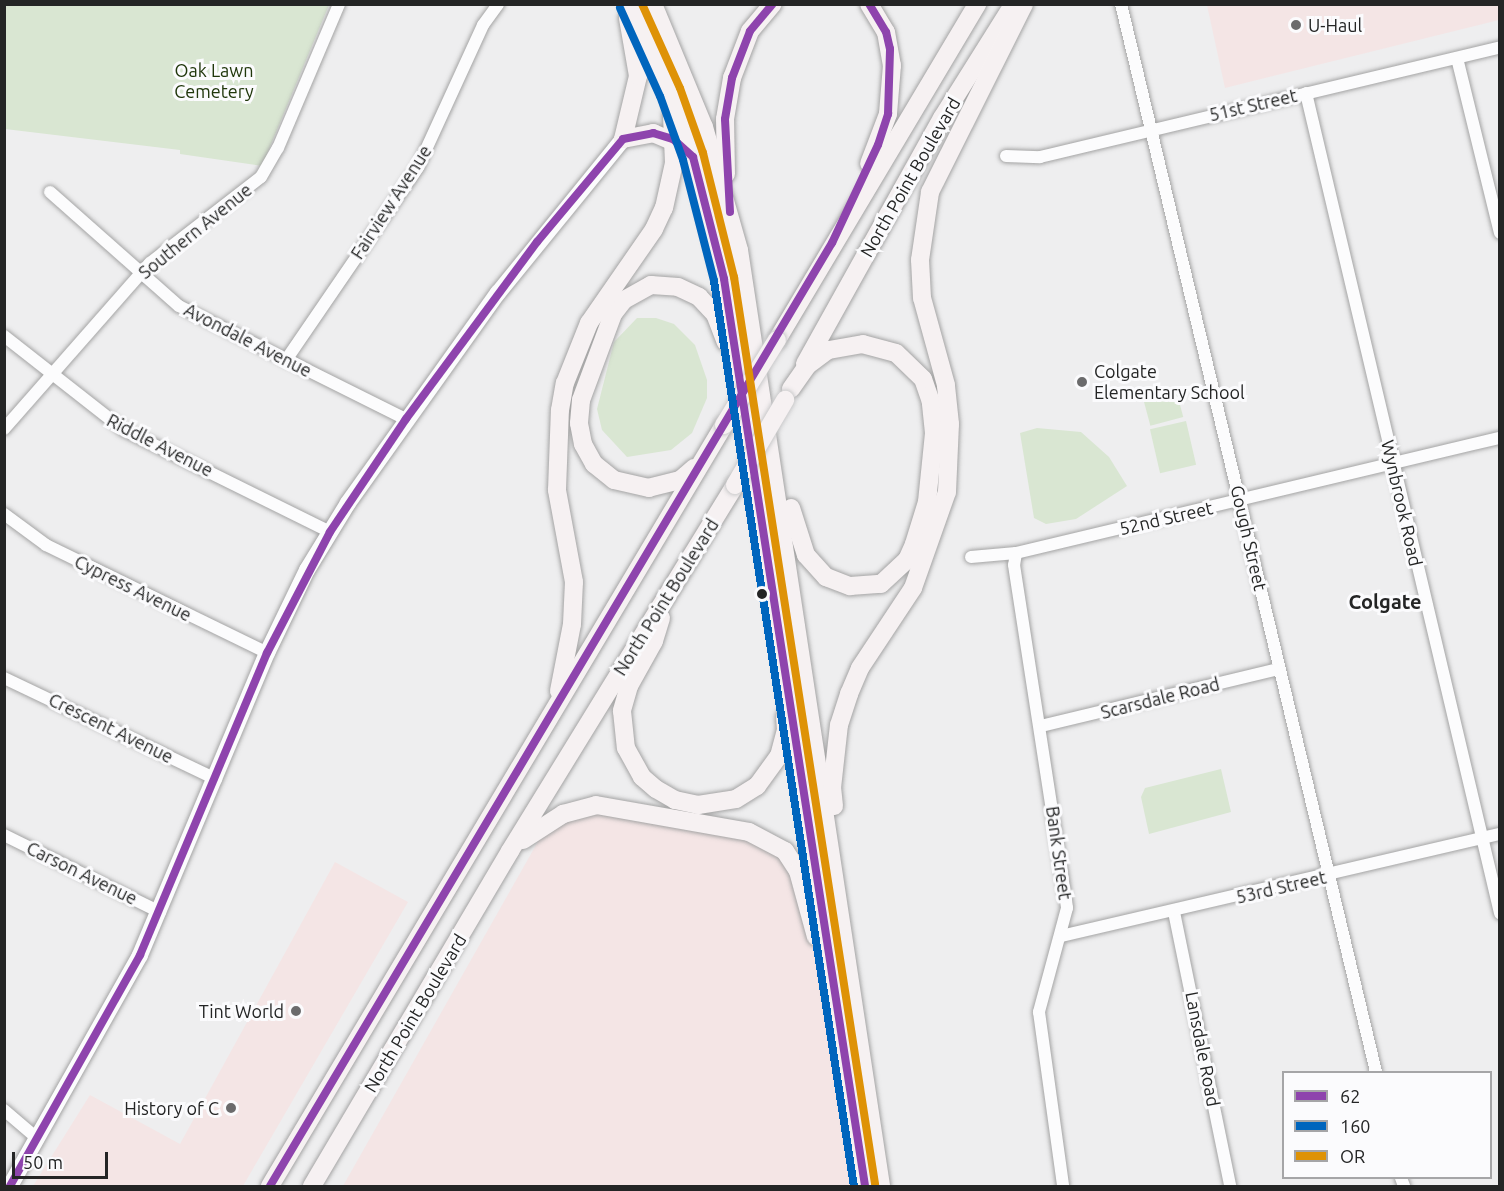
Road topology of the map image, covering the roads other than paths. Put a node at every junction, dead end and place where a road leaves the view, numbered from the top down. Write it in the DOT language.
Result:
graph roads {
  1 [pos="339,4"];
  2 [pos="498,4"];
  3 [pos="628,4"];
  4 [pos="653,4"];
  5 [pos="773,4"];
  6 [pos="869,4"];
  7 [pos="977,4"];
  8 [pos="1014,4"];
  9 [pos="1024,4"];
  10 [pos="1121,4"];
  11 [pos="1500,47"];
  12 [pos="1457,58"];
  13 [pos="670,92"];
  14 [pos="1306,93"];
  15 [pos="1151,129"];
  16 [pos="624,139"];
  17 [pos="673,139"];
  18 [pos="1006,156"];
  19 [pos="693,157"];
  20 [pos="50,192"];
  21 [pos="728,200"];
  22 [pos="1500,233"];
  23 [pos="832,243"];
  24 [pos="140,273"];
  25 [pos="4,336"];
  26 [pos="286,360"];
  27 [pos="50,375"];
  28 [pos="740,384"];
  29 [pos="762,384"];
  30 [pos="788,394"];
  31 [pos="406,419"];
  32 [pos="4,429"];
  33 [pos="1500,438"];
  34 [pos="704,459"];
  35 [pos="1393,464"];
  36 [pos="1240,501"];
  37 [pos="4,514"];
  38 [pos="330,532"];
  39 [pos="1016,553"];
  40 [pos="971,557"];
  41 [pos="666,599"];
  42 [pos="775,608"];
  43 [pos="267,653"];
  44 [pos="1279,669"];
  45 [pos="4,678"];
  46 [pos="553,713"];
  47 [pos="1041,726"];
  48 [pos="216,779"];
  49 [pos="1500,834"];
  50 [pos="4,835"];
  51 [pos="1482,838"];
  52 [pos="510,851"];
  53 [pos="830,852"];
  54 [pos="1328,875"];
  55 [pos="160,912"];
  56 [pos="1174,912"];
  57 [pos="1500,913"];
  58 [pos="1061,936"];
  59 [pos="837,995"];
  60 [pos="1376,1071"];
  61 [pos="4,1110"];
  62 [pos="38,1139"];
  63 [pos="10,1186"];
  64 [pos="270,1186"];
  65 [pos="312,1186"];
  66 [pos="865,1186"];
  67 [pos="881,1186"];
  68 [pos="1063,1186"];
  69 [pos="1230,1186"];
  1 -- 24 [label="street, Southern Avenue"];
  2 -- 26 [label="street, Fairview Avenue"];
  3 -- 13 [label="main road"];
  3 -- 16 [label="main road"];
  4 -- 21 [label="main road"];
  5 -- 21 [label="main road"];
  6 -- 23 [label="main road"];
  7 -- 23 [label="main road, North Point Boulevard"];
  8 -- 30 [label="main road, North Point Boulevard"];
  9 -- 53 [label="main road"];
  10 -- 15 [label="street, Gough Street"];
  11 -- 12 [label="street, 51st Street"];
  12 -- 14 [label="street, 51st Street"];
  12 -- 22 [label="street"];
  13 -- 17 [label="main road"];
  13 -- 19 [label="main road"];
  14 -- 15 [label="street, 51st Street"];
  14 -- 35 [label="street, Wynbrook Road"];
  15 -- 18 [label="street, 51st Street"];
  15 -- 36 [label="street, Gough Street"];
  16 -- 17 [label="main road"];
  16 -- 31 [label="street"];
  17 -- 19 [label="main road"];
  17 -- 46 [label="main road"];
  19 -- 28 [label="main road"];
  20 -- 24 [label="street, Avondale Avenue"];
  21 -- 29 [label="main road"];
  23 -- 34 [label="main road, North Point Boulevard, bridge"];
  24 -- 26 [label="street, Avondale Avenue"];
  24 -- 27 [label="street, Southern Avenue"];
  25 -- 27 [label="street, Riddle Avenue"];
  26 -- 31 [label="street, Avondale Avenue"];
  27 -- 32 [label="street, Southern Avenue"];
  27 -- 38 [label="street, Riddle Avenue"];
  28 -- 34 [label="main road"];
  28 -- 42 [label="main road"];
  29 -- 30 [label="main road"];
  29 -- 53 [label="main road"];
  30 -- 41 [label="main road, North Point Boulevard, bridge"];
  31 -- 38 [label="street"];
  33 -- 35 [label="street, 52nd Street"];
  34 -- 46 [label="main road, North Point Boulevard"];
  35 -- 36 [label="street, 52nd Street"];
  35 -- 51 [label="street, Wynbrook Road"];
  36 -- 39 [label="street, 52nd Street"];
  36 -- 44 [label="street, Gough Street"];
  37 -- 43 [label="street, Cypress Avenue"];
  38 -- 43 [label="street"];
  39 -- 40 [label="street, 52nd Street"];
  39 -- 47 [label="street, Bank Street"];
  41 -- 42 [label="main road"];
  41 -- 52 [label="main road, North Point Boulevard"];
  42 -- 59 [label="main road"];
  43 -- 48 [label="street"];
  44 -- 47 [label="street, Scarsdale Road"];
  44 -- 54 [label="street, Gough Street"];
  45 -- 48 [label="street, Crescent Avenue"];
  46 -- 64 [label="main road, North Point Boulevard"];
  47 -- 58 [label="street, Bank Street"];
  48 -- 55 [label="street"];
  49 -- 51 [label="street, 53rd Street"];
  50 -- 55 [label="street, Carson Avenue"];
  51 -- 54 [label="street, 53rd Street"];
  51 -- 57 [label="street, Wynbrook Road"];
  52 -- 59 [label="main road"];
  52 -- 65 [label="main road, North Point Boulevard"];
  53 -- 67 [label="main road"];
  54 -- 56 [label="street, 53rd Street"];
  54 -- 60 [label="street, Gough Street"];
  55 -- 62 [label="street"];
  56 -- 58 [label="street, 53rd Street"];
  56 -- 69 [label="street, Lansdale Road"];
  58 -- 68 [label="street, Bank Street"];
  59 -- 66 [label="main road"];
  61 -- 62 [label="street"];
  62 -- 63 [label="street"];
}
